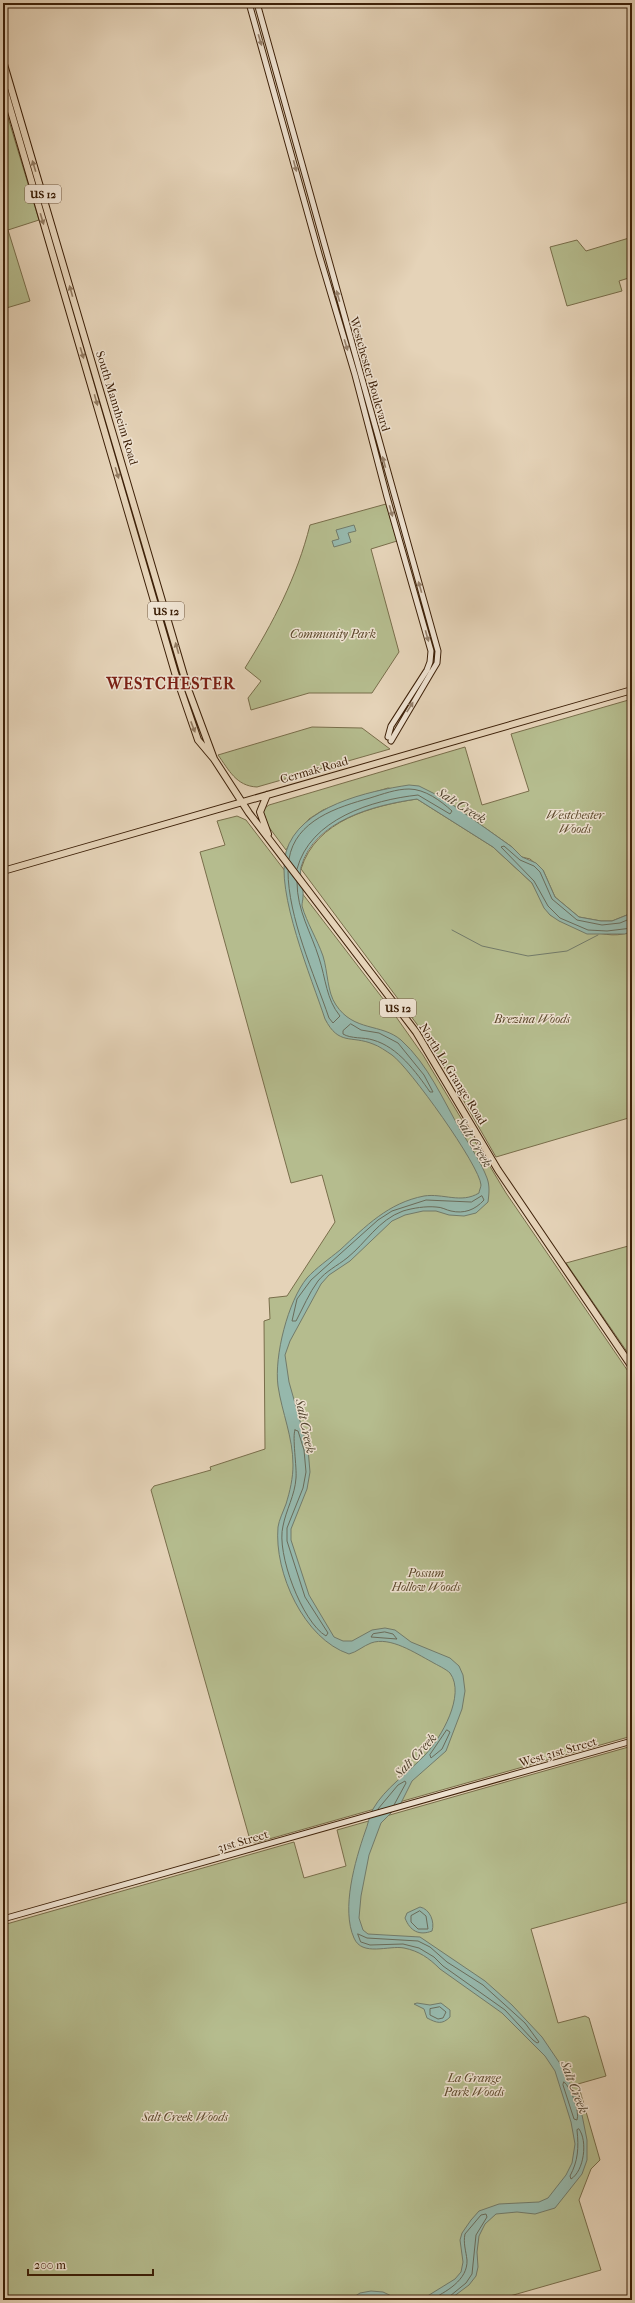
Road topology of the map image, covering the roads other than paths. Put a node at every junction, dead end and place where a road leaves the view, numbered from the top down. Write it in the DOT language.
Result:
graph roads {
  1 [pos="249,3"];
  2 [pos="257,3"];
  3 [pos="3,61"];
  4 [pos="3,84"];
  5 [pos="632,690"];
  6 [pos="214,759"];
  7 [pos="267,795"];
  8 [pos="242,803"];
  9 [pos="274,846"];
  10 [pos="3,871"];
  11 [pos="632,1367"];
  12 [pos="632,1741"];
  13 [pos="489,1782"];
  14 [pos="3,1919"];
  1 -- 2 [label="street, Westchester Boulevard, one-way"];
  6 -- 3 [label="main road, South Mannheim Road / US 12, one-way"];
  4 -- 6 [label="main road, South Mannheim Road / US 12, one-way"];
  5 -- 7 [label="main road, Cermak Road"];
  6 -- 8 [label="main road, South Mannheim Road / US 12"];
  7 -- 8 [label="main road, Cermak Road"];
  7 -- 9 [label="main road"];
  8 -- 9 [label="main road, North La Grange Road / US 12"];
  8 -- 10 [label="main road, Cermak Road"];
  9 -- 11 [label="main road, North La Grange Road / US 12"];
  12 -- 13 [label="street, West 31st Street"];
  13 -- 14 [label="street, 31st Street"];
}
